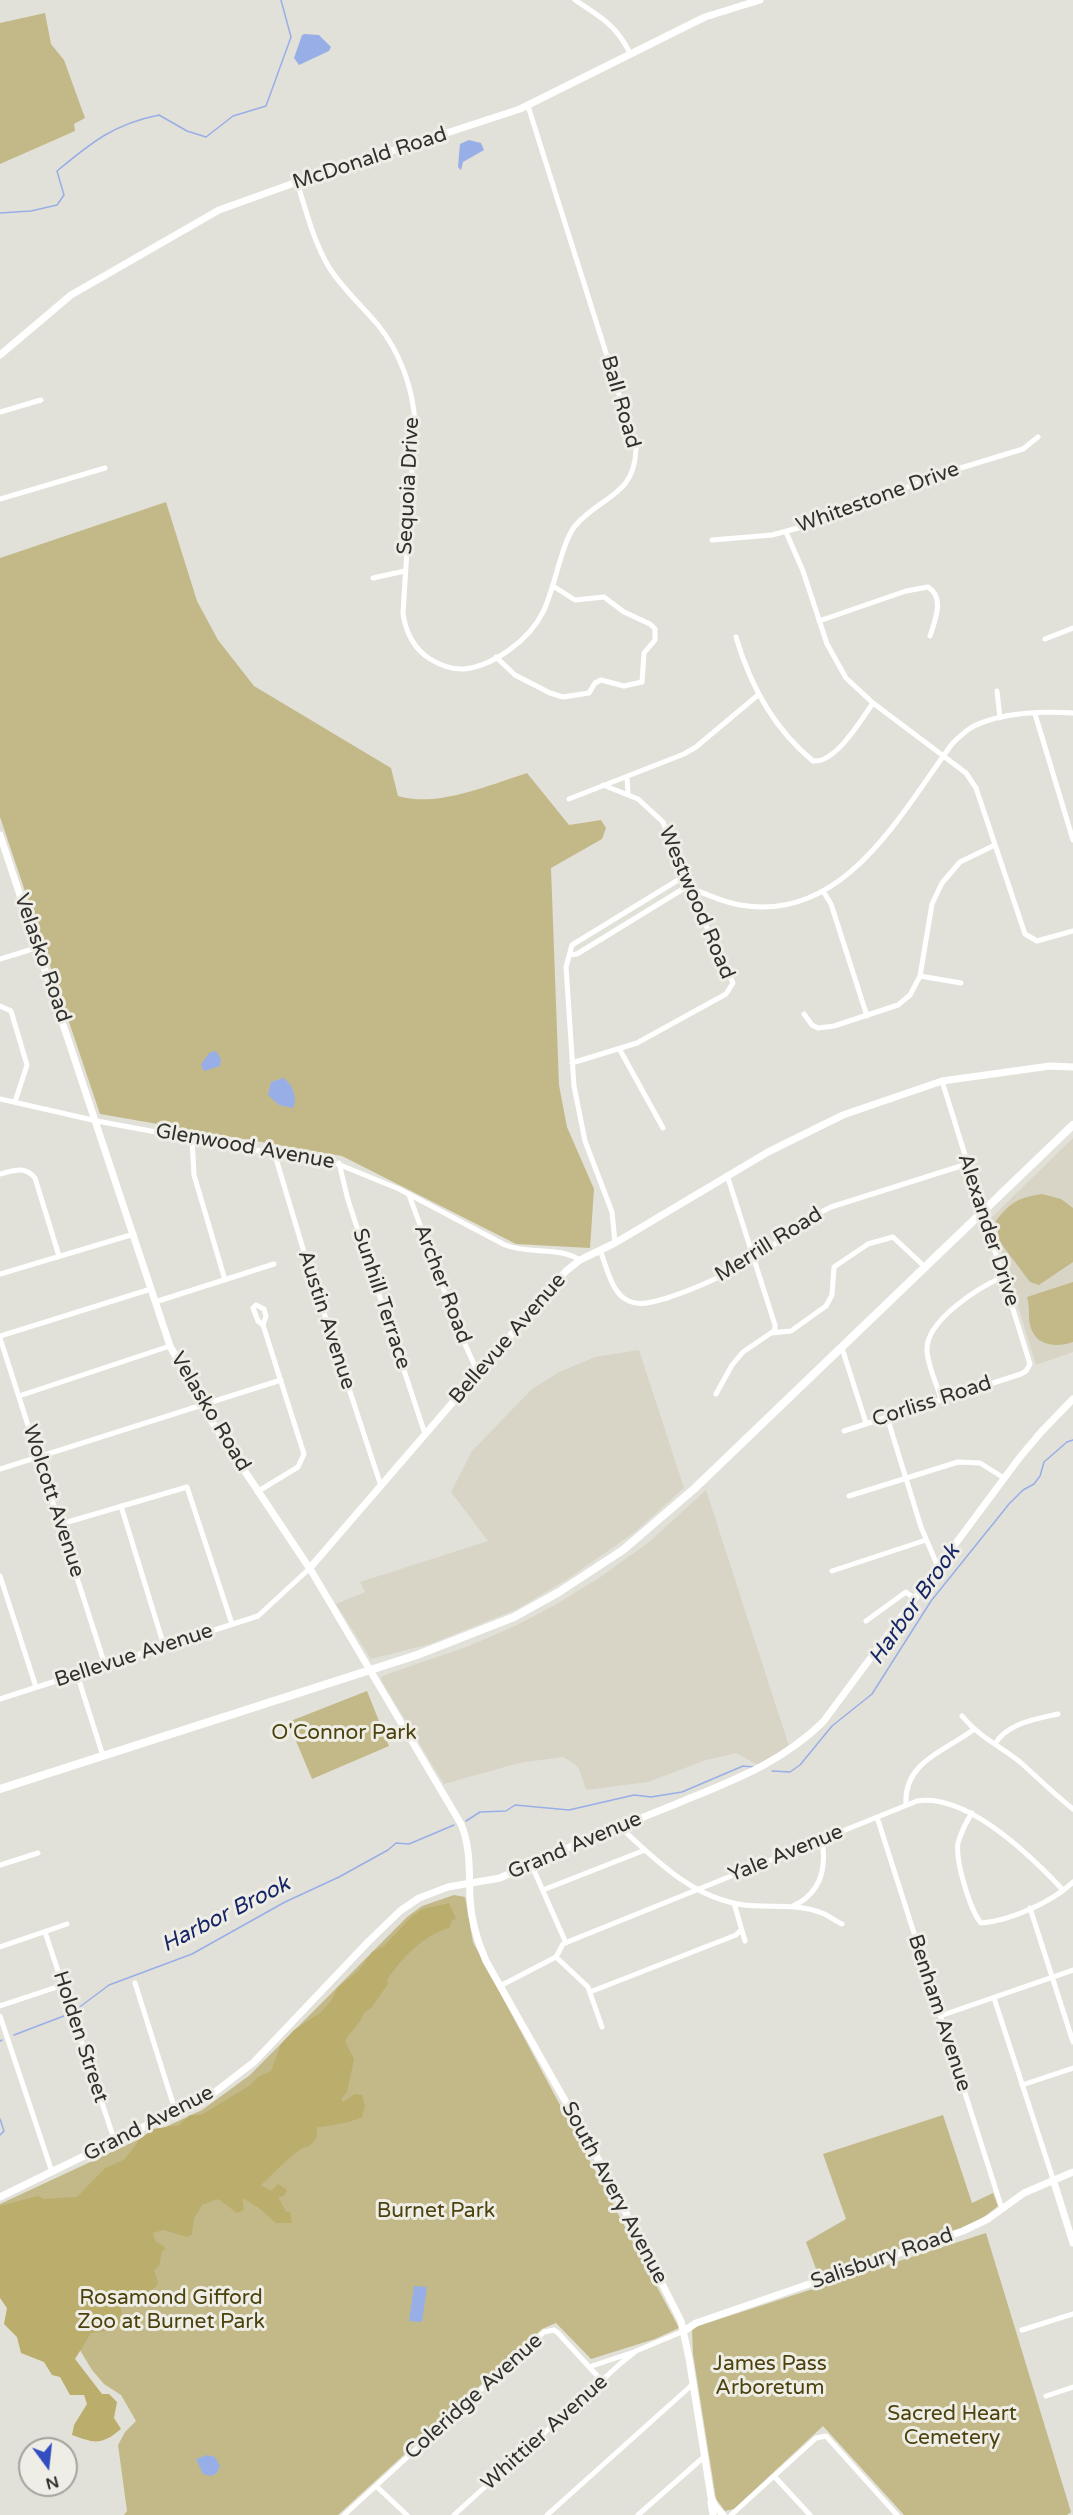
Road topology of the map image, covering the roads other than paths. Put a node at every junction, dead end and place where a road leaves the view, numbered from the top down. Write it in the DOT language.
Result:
graph roads {
  1 [pos="575,0"];
  2 [pos="760,0"];
  3 [pos="630,53"];
  4 [pos="528,106"];
  5 [pos="297,182"];
  6 [pos="0,355"];
  7 [pos="41,400"];
  8 [pos="0,412"];
  9 [pos="1038,436"];
  10 [pos="105,468"];
  11 [pos="0,500"];
  12 [pos="786,532"];
  13 [pos="712,540"];
  14 [pos="405,571"];
  15 [pos="373,578"];
  16 [pos="553,586"];
  17 [pos="819,621"];
  18 [pos="1073,628"];
  19 [pos="930,636"];
  20 [pos="736,637"];
  21 [pos="1045,639"];
  22 [pos="496,657"];
  23 [pos="997,691"];
  24 [pos="758,695"];
  25 [pos="873,703"];
  26 [pos="1073,713"];
  27 [pos="1035,714"];
  28 [pos="1000,718"];
  29 [pos="943,756"];
  30 [pos="627,777"];
  31 [pos="603,785"];
  32 [pos="628,794"];
  33 [pos="569,799"];
  34 [pos="0,835"];
  35 [pos="1073,840"];
  36 [pos="995,844"];
  37 [pos="683,877"];
  38 [pos="688,888"];
  39 [pos="823,891"];
  40 [pos="1073,931"];
  41 [pos="39,947"];
  42 [pos="570,955"];
  43 [pos="0,959"];
  44 [pos="920,976"];
  45 [pos="961,982"];
  46 [pos="0,1006"];
  47 [pos="804,1014"];
  48 [pos="867,1016"];
  49 [pos="620,1050"];
  50 [pos="572,1063"];
  51 [pos="1073,1067"];
  52 [pos="942,1081"];
  53 [pos="0,1099"];
  54 [pos="15,1102"];
  55 [pos="97,1121"];
  56 [pos="1073,1125"];
  57 [pos="663,1128"];
  58 [pos="192,1138"];
  59 [pos="274,1152"];
  60 [pos="339,1163"];
  61 [pos="966,1164"];
  62 [pos="0,1173"];
  63 [pos="727,1175"];
  64 [pos="409,1195"];
  65 [pos="982,1213"];
  66 [pos="134,1234"];
  67 [pos="615,1243"];
  68 [pos="600,1250"];
  69 [pos="59,1256"];
  70 [pos="753,1258"];
  71 [pos="580,1260"];
  72 [pos="274,1264"];
  73 [pos="926,1267"];
  74 [pos="0,1274"];
  75 [pos="1003,1277"];
  76 [pos="225,1280"];
  77 [pos="151,1289"];
  78 [pos="155,1302"];
  79 [pos="263,1325"];
  80 [pos="771,1333"];
  81 [pos="0,1337"];
  82 [pos="170,1346"];
  83 [pos="842,1348"];
  84 [pos="478,1373"];
  85 [pos="1021,1374"];
  86 [pos="281,1380"];
  87 [pos="716,1394"];
  88 [pos="19,1396"];
  89 [pos="941,1399"];
  90 [pos="1073,1399"];
  91 [pos="202,1406"];
  92 [pos="887,1417"];
  93 [pos="866,1423"];
  94 [pos="844,1431"];
  95 [pos="425,1434"];
  96 [pos="39,1457"];
  97 [pos="0,1469"];
  98 [pos="905,1478"];
  99 [pos="1004,1478"];
  100 [pos="381,1486"];
  101 [pos="257,1492"];
  102 [pos="849,1496"];
  103 [pos="121,1506"];
  104 [pos="61,1524"];
  105 [pos="926,1540"];
  106 [pos="938,1568"];
  107 [pos="309,1569"];
  108 [pos="832,1570"];
  109 [pos="0,1576"];
  110 [pos="915,1599"];
  111 [pos="866,1621"];
  112 [pos="232,1624"];
  113 [pos="164,1646"];
  114 [pos="105,1665"];
  115 [pos="369,1670"];
  116 [pos="77,1674"];
  117 [pos="36,1687"];
  118 [pos="0,1699"];
  119 [pos="1058,1714"];
  120 [pos="962,1716"];
  121 [pos="973,1730"];
  122 [pos="994,1744"];
  123 [pos="104,1756"];
  124 [pos="0,1789"];
  125 [pos="1073,1798"];
  126 [pos="906,1805"];
  127 [pos="1067,1805"];
  128 [pos="1073,1809"];
  129 [pos="972,1814"];
  130 [pos="877,1817"];
  131 [pos="620,1827"];
  132 [pos="822,1840"];
  133 [pos="645,1850"];
  134 [pos="38,1853"];
  135 [pos="531,1864"];
  136 [pos="0,1865"];
  137 [pos="1073,1882"];
  138 [pos="470,1883"];
  139 [pos="697,1889"];
  140 [pos="543,1890"];
  141 [pos="1063,1890"];
  142 [pos="734,1903"];
  143 [pos="790,1907"];
  144 [pos="1030,1908"];
  145 [pos="67,1924"];
  146 [pos="842,1924"];
  147 [pos="740,1931"];
  148 [pos="45,1932"];
  149 [pos="745,1941"];
  150 [pos="566,1943"];
  151 [pos="0,1947"];
  152 [pos="556,1957"];
  153 [pos="1073,1970"];
  154 [pos="1052,1977"];
  155 [pos="135,1983"];
  156 [pos="63,1985"];
  157 [pos="500,1986"];
  158 [pos="590,1992"];
  159 [pos="994,1998"];
  160 [pos="0,2006"];
  161 [pos="0,2016"];
  162 [pos="940,2016"];
  163 [pos="602,2027"];
  164 [pos="1073,2042"];
  165 [pos="1073,2068"];
  166 [pos="1022,2085"];
  167 [pos="176,2113"];
  168 [pos="115,2142"];
  169 [pos="52,2172"];
  170 [pos="1073,2172"];
  171 [pos="1053,2180"];
  172 [pos="0,2197"];
  173 [pos="1002,2209"];
  174 [pos="1073,2243"];
  175 [pos="1073,2314"];
  176 [pos="1022,2330"];
  177 [pos="684,2331"];
  178 [pos="636,2351"];
  179 [pos="589,2367"];
  180 [pos="602,2381"];
  181 [pos="693,2384"];
  182 [pos="1073,2387"];
  183 [pos="1046,2396"];
  184 [pos="705,2456"];
  185 [pos="774,2476"];
  186 [pos="376,2486"];
  187 [pos="711,2497"];
  188 [pos="894,2514"];
  189 [pos="344,2515"];
  190 [pos="407,2515"];
  191 [pos="454,2515"];
  192 [pos="547,2515"];
  193 [pos="638,2515"];
  194 [pos="713,2515"];
  195 [pos="723,2515"];
  196 [pos="731,2515"];
  197 [pos="810,2515"];
  1 -- 3 [label="street"];
  2 -- 3 [label="street, McDonald Road"];
  3 -- 4 [label="street, McDonald Road"];
  4 -- 5 [label="street, McDonald Road"];
  4 -- 16 [label="street, Ball Road"];
  5 -- 6 [label="street, McDonald Road"];
  5 -- 14 [label="street, Sequoia Drive"];
  7 -- 8 [label="street"];
  9 -- 12 [label="street, Whitestone Drive"];
  10 -- 11 [label="street"];
  12 -- 13 [label="street, Whitestone Drive"];
  12 -- 17 [label="street"];
  14 -- 15 [label="street, Sequoia Drive"];
  14 -- 22 [label="street, Sequoia Drive"];
  16 -- 22 [label="street, Ball Road"];
  16 -- 22 [label="street"];
  17 -- 19 [label="street"];
  17 -- 25 [label="street"];
  18 -- 21 [label="street"];
  20 -- 24 [label="street"];
  23 -- 28 [label="street"];
  24 -- 25 [label="street"];
  24 -- 30 [label="street"];
  25 -- 29 [label="street"];
  26 -- 27 [label="street"];
  27 -- 28 [label="street"];
  27 -- 35 [label="street"];
  28 -- 29 [label="street"];
  29 -- 36 [label="street"];
  29 -- 39 [label="street"];
  30 -- 31 [label="street"];
  30 -- 32 [label="street"];
  31 -- 32 [label="street, Westwood Road"];
  31 -- 33 [label="street"];
  32 -- 37 [label="street, Westwood Road"];
  34 -- 41 [label="street, Velasko Road"];
  36 -- 40 [label="street"];
  36 -- 44 [label="street"];
  37 -- 38 [label="street, Westwood Road"];
  37 -- 42 [label="street"];
  38 -- 39 [label="street"];
  38 -- 42 [label="street"];
  38 -- 49 [label="street, Westwood Road"];
  39 -- 48 [label="street"];
  41 -- 43 [label="street"];
  41 -- 55 [label="street, Velasko Road"];
  42 -- 50 [label="street"];
  44 -- 45 [label="street"];
  44 -- 48 [label="street"];
  46 -- 54 [label="street"];
  47 -- 48 [label="street"];
  49 -- 50 [label="street"];
  49 -- 57 [label="street"];
  50 -- 67 [label="street"];
  51 -- 52 [label="street, Bellevue Avenue"];
  52 -- 61 [label="street, Alexander Drive"];
  52 -- 63 [label="street, Bellevue Avenue"];
  53 -- 54 [label="street, Glenwood Avenue"];
  54 -- 55 [label="street, Glenwood Avenue"];
  55 -- 58 [label="street, Glenwood Avenue"];
  55 -- 66 [label="street, Velasko Road"];
  56 -- 65 [label="main road"];
  58 -- 59 [label="street, Glenwood Avenue"];
  58 -- 76 [label="street"];
  59 -- 60 [label="street, Glenwood Avenue"];
  59 -- 100 [label="street, Austin Avenue"];
  60 -- 64 [label="street, Glenwood Avenue"];
  60 -- 95 [label="street, Sunhill Terrace"];
  61 -- 65 [label="street, Alexander Drive"];
  61 -- 70 [label="street, Merrill Road"];
  62 -- 69 [label="street"];
  63 -- 67 [label="street, Bellevue Avenue"];
  63 -- 70 [label="street"];
  64 -- 71 [label="street, Glenwood Avenue"];
  64 -- 84 [label="street, Archer Road"];
  65 -- 73 [label="main road"];
  65 -- 75 [label="street, Alexander Drive"];
  66 -- 69 [label="street"];
  66 -- 77 [label="street, Velasko Road"];
  67 -- 68 [label="street, Bellevue Avenue"];
  68 -- 70 [label="street, Merrill Road"];
  68 -- 71 [label="street, Bellevue Avenue"];
  69 -- 74 [label="street"];
  70 -- 80 [label="street"];
  71 -- 84 [label="street, Bellevue Avenue"];
  72 -- 76 [label="street"];
  73 -- 80 [label="street"];
  73 -- 83 [label="main road"];
  75 -- 85 [label="street, Alexander Drive"];
  75 -- 89 [label="street"];
  76 -- 78 [label="street"];
  77 -- 78 [label="street, Velasko Road"];
  77 -- 81 [label="street"];
  78 -- 82 [label="street, Velasko Road"];
  79 -- 86 [label="street"];
  80 -- 87 [label="street"];
  81 -- 88 [label="street, Wolcott Avenue"];
  82 -- 88 [label="street"];
  82 -- 91 [label="street, Velasko Road"];
  83 -- 93 [label="street"];
  83 -- 115 [label="main road"];
  84 -- 95 [label="street, Bellevue Avenue"];
  85 -- 89 [label="street, Corliss Road"];
  86 -- 91 [label="street"];
  86 -- 101 [label="street"];
  88 -- 96 [label="street, Wolcott Avenue"];
  89 -- 92 [label="street, Corliss Road"];
  90 -- 99 [label="street, Grand Avenue"];
  91 -- 96 [label="street"];
  91 -- 101 [label="street, Velasko Road"];
  92 -- 93 [label="street, Corliss Road"];
  92 -- 98 [label="street"];
  93 -- 94 [label="street, Corliss Road"];
  95 -- 100 [label="street, Bellevue Avenue"];
  96 -- 97 [label="street"];
  96 -- 104 [label="street, Wolcott Avenue"];
  98 -- 99 [label="street"];
  98 -- 102 [label="street"];
  98 -- 105 [label="street"];
  99 -- 106 [label="street, Grand Avenue"];
  100 -- 107 [label="street, Bellevue Avenue"];
  101 -- 107 [label="street, Velasko Road"];
  103 -- 104 [label="street"];
  103 -- 112 [label="street"];
  103 -- 113 [label="street"];
  104 -- 114 [label="street, Wolcott Avenue"];
  105 -- 106 [label="street"];
  105 -- 108 [label="street"];
  106 -- 110 [label="street, Grand Avenue"];
  107 -- 112 [label="street, Bellevue Avenue"];
  107 -- 115 [label="street, Velasko Road"];
  109 -- 117 [label="street"];
  110 -- 111 [label="street"];
  110 -- 131 [label="street, Grand Avenue"];
  112 -- 113 [label="street, Bellevue Avenue"];
  113 -- 114 [label="street, Bellevue Avenue"];
  114 -- 116 [label="street, Bellevue Avenue"];
  115 -- 123 [label="main road"];
  115 -- 138 [label="street, Velasko Road"];
  116 -- 117 [label="street, Bellevue Avenue"];
  116 -- 123 [label="street"];
  117 -- 118 [label="street, Bellevue Avenue"];
  119 -- 122 [label="street"];
  120 -- 121 [label="street"];
  121 -- 122 [label="street"];
  121 -- 126 [label="street"];
  122 -- 127 [label="street"];
  123 -- 124 [label="main road"];
  125 -- 127 [label="street"];
  126 -- 129 [label="street, Yale Avenue"];
  126 -- 130 [label="street, Yale Avenue"];
  127 -- 128 [label="street"];
  129 -- 141 [label="street, Yale Avenue"];
  129 -- 144 [label="street"];
  130 -- 132 [label="street, Yale Avenue"];
  130 -- 162 [label="street, Benham Avenue"];
  131 -- 133 [label="street"];
  131 -- 135 [label="street, Grand Avenue"];
  132 -- 139 [label="street, Yale Avenue"];
  132 -- 143 [label="street"];
  133 -- 139 [label="street"];
  133 -- 140 [label="street"];
  134 -- 136 [label="street"];
  135 -- 138 [label="street, Grand Avenue"];
  135 -- 140 [label="street"];
  137 -- 141 [label="street"];
  138 -- 157 [label="street, South Avery Avenue"];
  138 -- 167 [label="street, Grand Avenue"];
  139 -- 142 [label="street"];
  139 -- 150 [label="street, Yale Avenue"];
  140 -- 150 [label="street"];
  141 -- 144 [label="street"];
  142 -- 143 [label="street"];
  142 -- 147 [label="street"];
  143 -- 146 [label="street"];
  144 -- 154 [label="street"];
  145 -- 148 [label="street"];
  147 -- 149 [label="street"];
  147 -- 158 [label="street"];
  148 -- 151 [label="street"];
  148 -- 156 [label="street, Holden Street"];
  150 -- 152 [label="street"];
  152 -- 157 [label="street"];
  152 -- 158 [label="street"];
  153 -- 154 [label="street"];
  154 -- 159 [label="street"];
  154 -- 164 [label="street"];
  155 -- 167 [label="street"];
  156 -- 160 [label="street"];
  156 -- 168 [label="street, Holden Street"];
  157 -- 177 [label="street, South Avery Avenue"];
  158 -- 163 [label="street"];
  159 -- 162 [label="street"];
  159 -- 166 [label="street"];
  161 -- 169 [label="street"];
  162 -- 173 [label="street, Benham Avenue"];
  165 -- 166 [label="street"];
  166 -- 171 [label="street"];
  167 -- 168 [label="street, Grand Avenue"];
  168 -- 169 [label="street, Grand Avenue"];
  169 -- 172 [label="street, Grand Avenue"];
  170 -- 171 [label="street, Salisbury Road"];
  171 -- 173 [label="street, Salisbury Road"];
  171 -- 174 [label="street"];
  173 -- 177 [label="street, Salisbury Road"];
  175 -- 176 [label="street"];
  177 -- 178 [label="street, Whittier Avenue"];
  177 -- 181 [label="street, South Avery Avenue"];
  178 -- 179 [label="street, Whittier Avenue"];
  178 -- 180 [label="street, Whittier Avenue"];
  179 -- 180 [label="street, Coleridge Avenue"];
  179 -- 186 [label="street, Coleridge Avenue"];
  180 -- 191 [label="street, Whittier Avenue"];
  181 -- 184 [label="street, South Avery Avenue"];
  181 -- 192 [label="street"];
  182 -- 183 [label="street"];
  184 -- 187 [label="street, South Avery Avenue"];
  184 -- 193 [label="street"];
  185 -- 188 [label="street"];
  185 -- 196 [label="street"];
  185 -- 197 [label="street"];
  186 -- 189 [label="street, Coleridge Avenue"];
  186 -- 190 [label="street"];
  187 -- 194 [label="street"];
  187 -- 195 [label="street, South Avery Avenue"];
}
